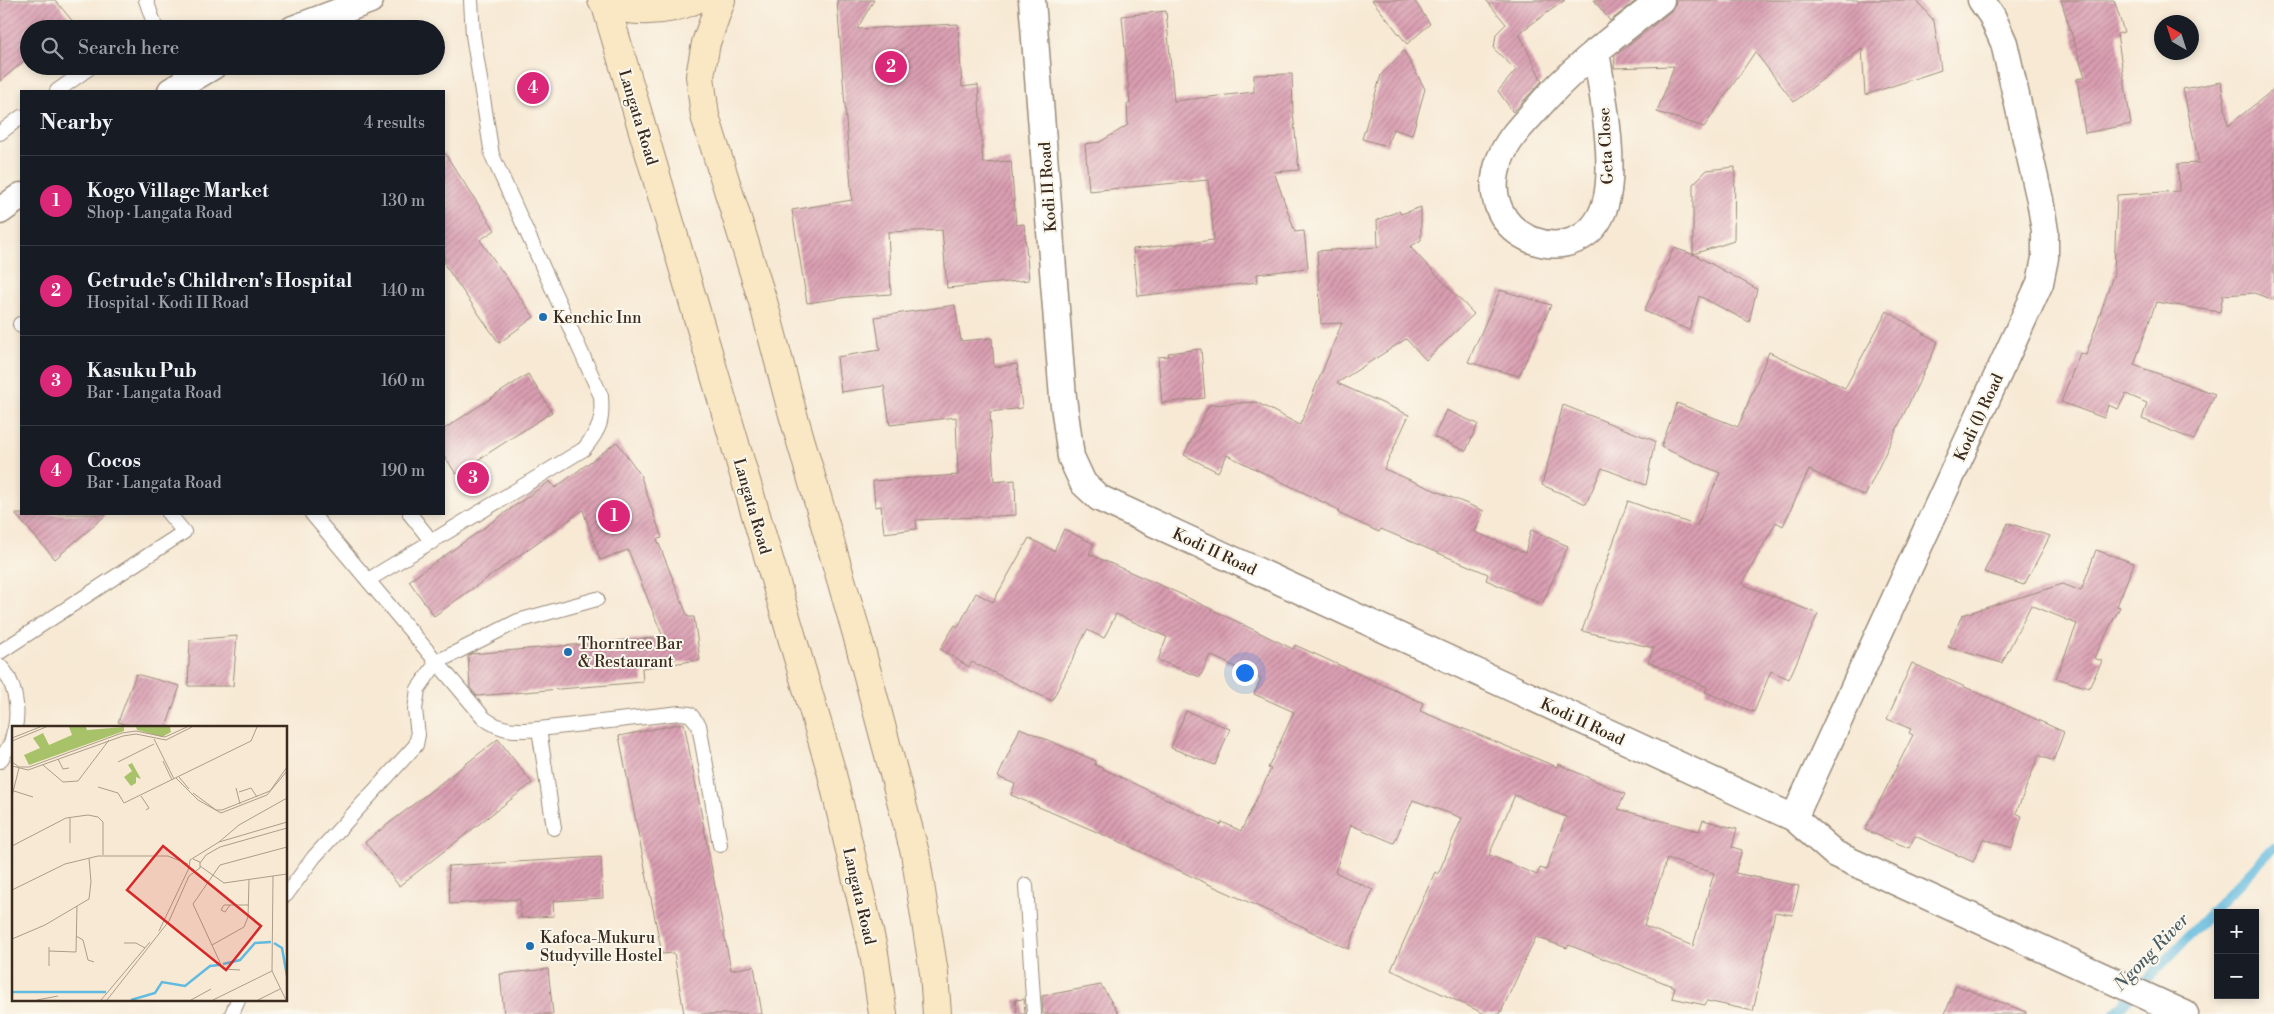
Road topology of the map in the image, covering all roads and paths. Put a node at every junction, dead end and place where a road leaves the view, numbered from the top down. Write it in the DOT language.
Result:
graph roads {
  1 [pos="146,0"];
  2 [pos="370,0"];
  3 [pos="471,0"];
  4 [pos="694,0"];
  5 [pos="721,0"];
  6 [pos="1032,0"];
  7 [pos="1660,0"];
  8 [pos="1981,0"];
  9 [pos="603,1"];
  10 [pos="153,20"];
  11 [pos="317,20"];
  12 [pos="1596,50"];
  13 [pos="79,75"];
  14 [pos="190,75"];
  15 [pos="178,80"];
  16 [pos="58,90"];
  17 [pos="20,118"];
  18 [pos="0,133"];
  19 [pos="20,197"];
  20 [pos="0,211"];
  21 [pos="170,515"];
  22 [pos="313,515"];
  23 [pos="411,515"];
  24 [pos="432,542"];
  25 [pos="368,580"];
  26 [pos="597,598"];
  27 [pos="0,652"];
  28 [pos="437,662"];
  29 [pos="0,666"];
  30 [pos="15,726"];
  31 [pos="539,729"];
  32 [pos="12,739"];
  33 [pos="0,761"];
  34 [pos="1794,818"];
  35 [pos="554,828"];
  36 [pos="720,845"];
  37 [pos="1026,885"];
  38 [pos="288,892"];
  39 [pos="237,1002"];
  40 [pos="2176,1011"];
  41 [pos="232,1014"];
  42 [pos="883,1014"];
  43 [pos="937,1014"];
  44 [pos="1034,1014"];
  1 -- 10 [label="lane"];
  2 -- 11 [label="street"];
  3 -- 24 [label="lane"];
  4 -- 9 [label="main road"];
  5 -- 43 [label="main road"];
  6 -- 34 [label="street, Kodi II Road"];
  7 -- 12 [label="street, Geta Close"];
  8 -- 34 [label="street, Kodi (I) Road"];
  9 -- 42 [label="main road, Langata Road"];
  12 -- 12 [label="street, Geta Close"];
  13 -- 16 [label="lane"];
  14 -- 15 [label="street"];
  17 -- 18 [label="lane"];
  19 -- 20 [label="street"];
  21 -- 27 [label="lane"];
  22 -- 25 [label="lane"];
  23 -- 24 [label="lane"];
  24 -- 25 [label="lane"];
  25 -- 28 [label="lane"];
  26 -- 28 [label="lane"];
  28 -- 31 [label="lane"];
  28 -- 38 [label="lane"];
  29 -- 30 [label="lane"];
  31 -- 35 [label="lane"];
  31 -- 36 [label="lane"];
  32 -- 33 [label="lane"];
  34 -- 40 [label="street, Kodi II Road"];
  37 -- 44 [label="lane"];
  39 -- 41 [label="lane"];
}
